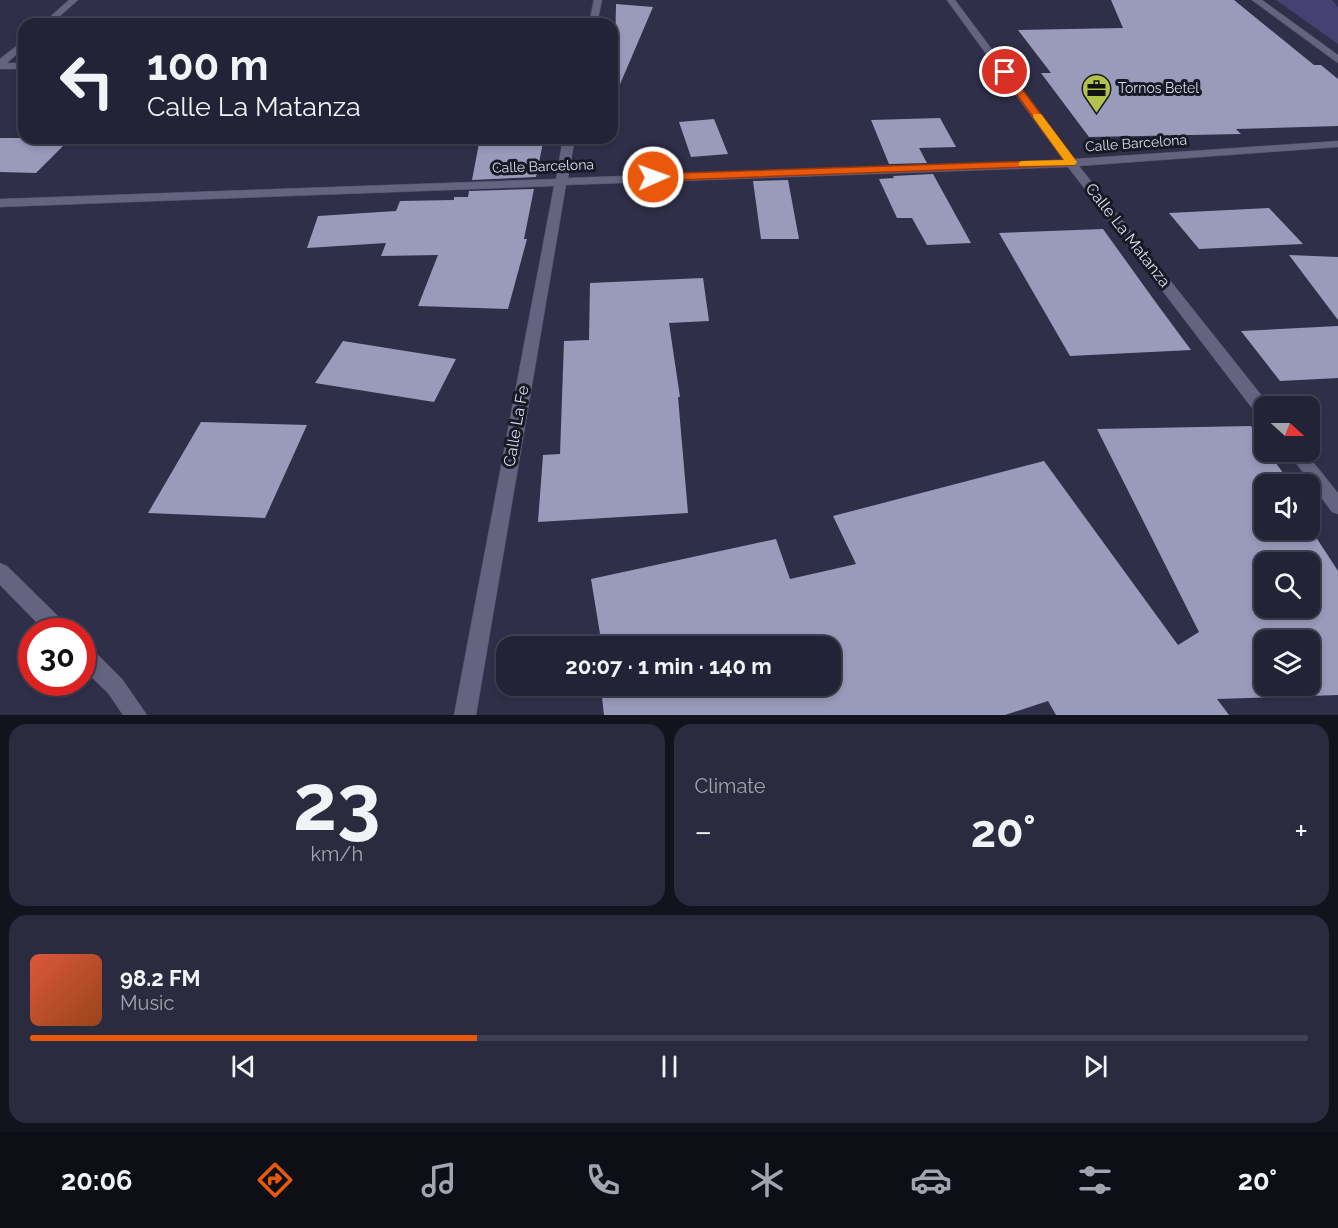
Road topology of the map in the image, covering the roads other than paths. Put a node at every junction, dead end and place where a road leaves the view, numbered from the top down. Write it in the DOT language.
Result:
graph roads {
  1 [pos="74,0"];
  2 [pos="598,0"];
  3 [pos="951,0"];
  4 [pos="1256,0"];
  5 [pos="53,18"];
  6 [pos="594,18"];
  7 [pos="18,48"];
  8 [pos="1338,60"];
  9 [pos="0,65"];
  10 [pos="18,66"];
  11 [pos="568,144"];
  12 [pos="1338,144"];
  13 [pos="1071,162"];
  14 [pos="560,181"];
  15 [pos="0,202"];
  16 [pos="1254,398"];
  17 [pos="1304,462"];
  18 [pos="1338,506"];
  19 [pos="0,572"];
  20 [pos="46,618"];
  21 [pos="96,667"];
  22 [pos="136,715"];
  23 [pos="465,715"];
  1 -- 5 [label="street"];
  2 -- 6 [label="street"];
  3 -- 13 [label="street, Calle La Matanza"];
  4 -- 8 [label="street"];
  7 -- 9 [label="street"];
  9 -- 10 [label="street"];
  11 -- 14 [label="street, Calle La Fe"];
  12 -- 13 [label="street, Calle Barcelona"];
  13 -- 14 [label="street, Calle Barcelona"];
  13 -- 16 [label="street, Calle La Matanza"];
  14 -- 15 [label="street, Calle Barcelona"];
  14 -- 23 [label="street, Calle La Fe"];
  17 -- 18 [label="street"];
  19 -- 20 [label="street"];
  21 -- 22 [label="street"];
}
